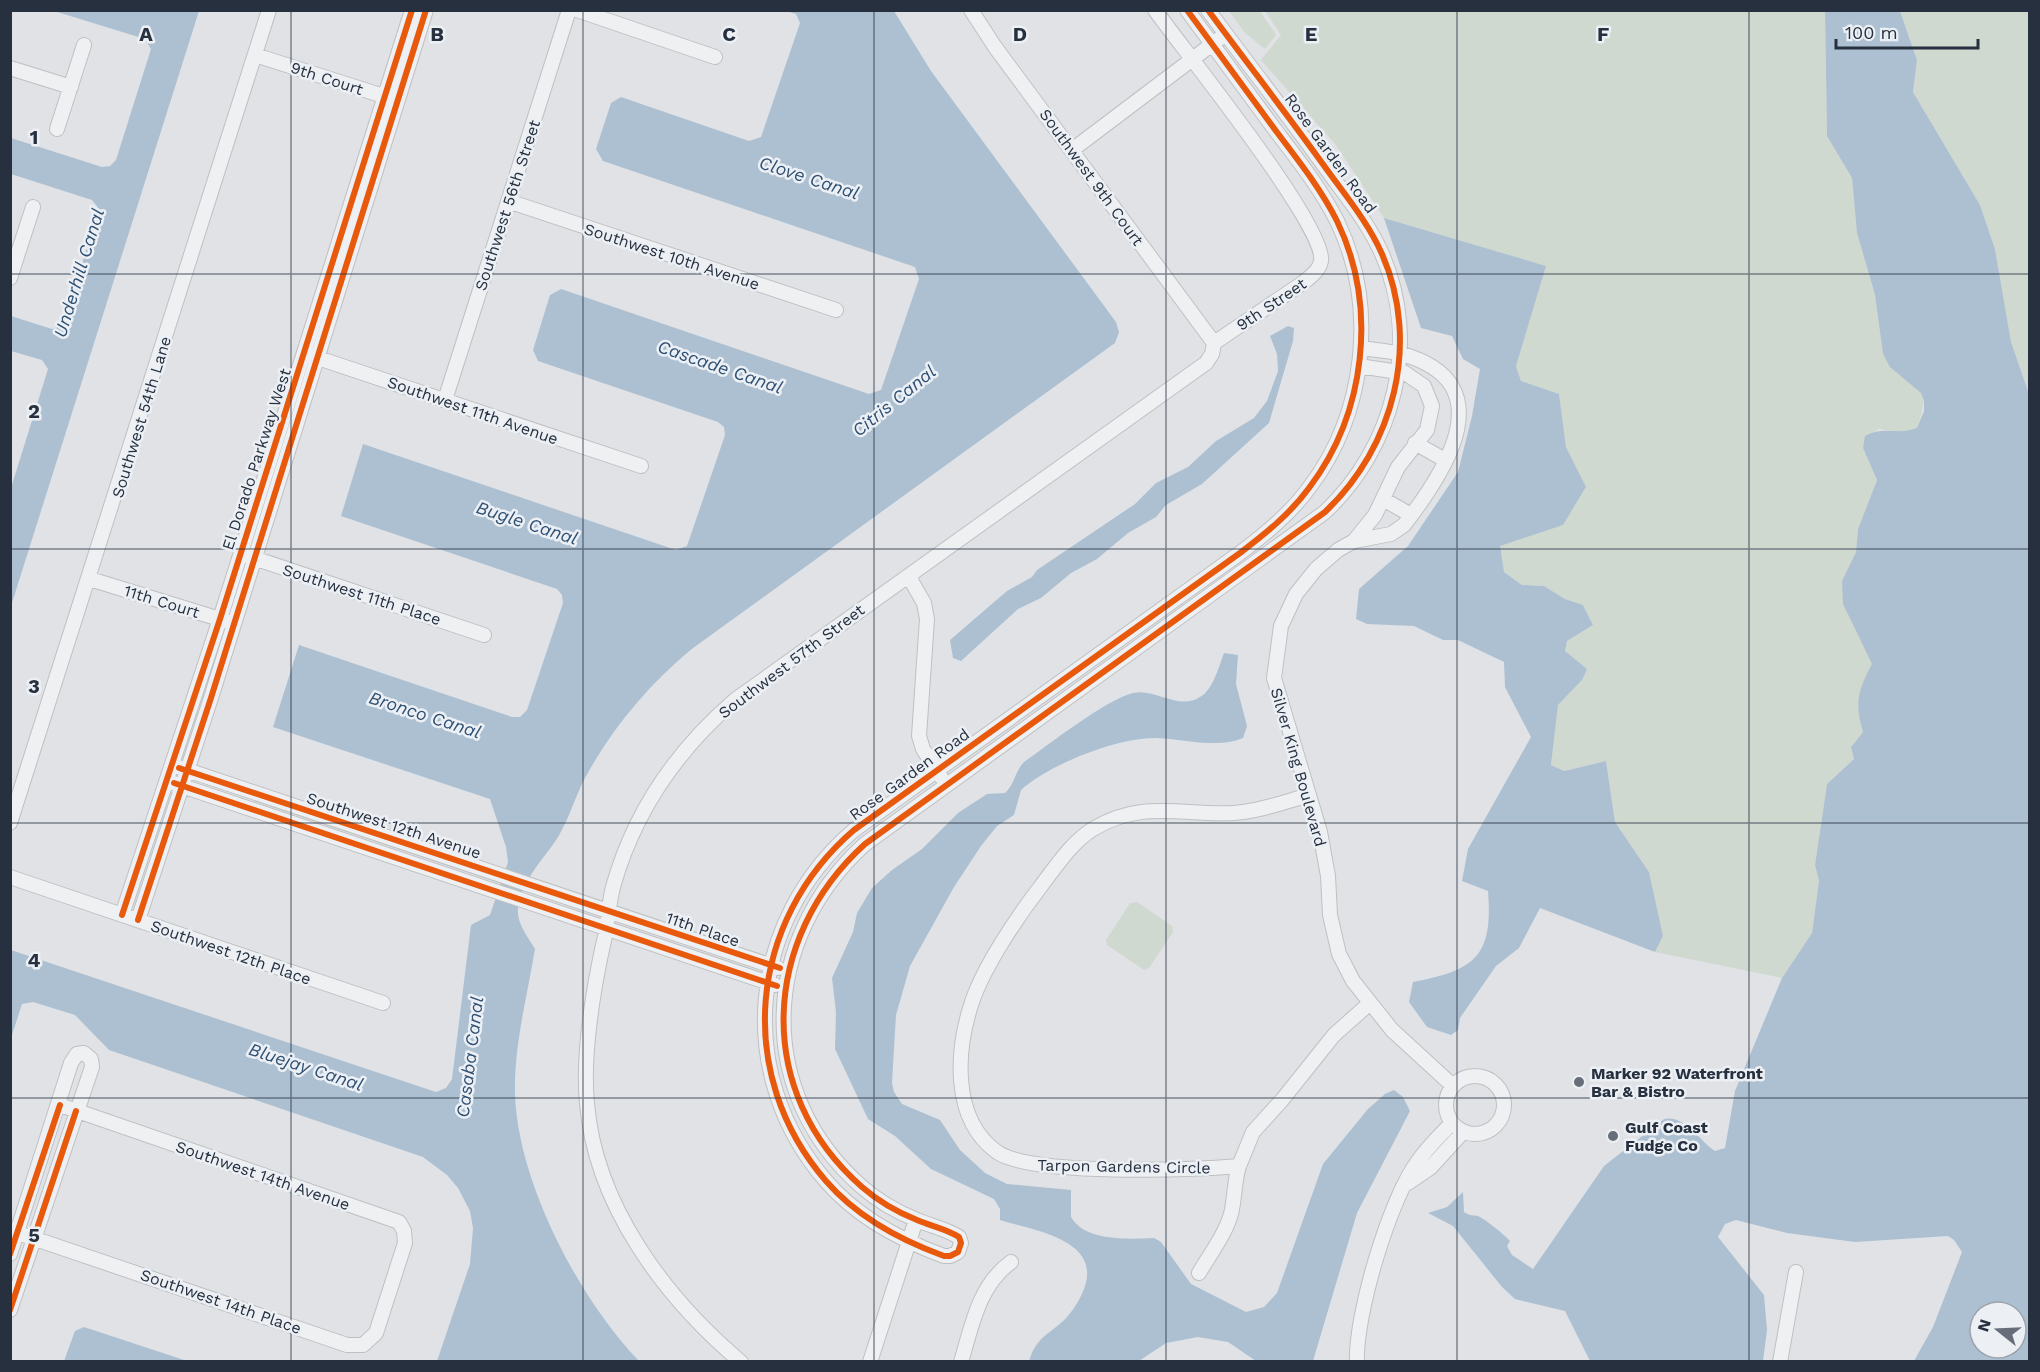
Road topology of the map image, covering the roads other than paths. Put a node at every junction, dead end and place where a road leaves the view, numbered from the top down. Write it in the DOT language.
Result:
graph roads {
  1 [pos="269,10"];
  2 [pos="411,10"];
  3 [pos="426,10"];
  4 [pos="569,10"];
  5 [pos="577,10"];
  6 [pos="972,10"];
  7 [pos="1155,10"];
  8 [pos="1187,10"];
  9 [pos="1208,10"];
  10 [pos="1226,34"];
  11 [pos="1212,44"];
  12 [pos="84,45"];
  13 [pos="255,55"];
  14 [pos="715,57"];
  15 [pos="1191,61"];
  16 [pos="10,68"];
  17 [pos="71,87"];
  18 [pos="392,98"];
  19 [pos="57,129"];
  20 [pos="1072,150"];
  21 [pos="508,201"];
  22 [pos="33,207"];
  23 [pos="15,247"];
  24 [pos="10,278"];
  25 [pos="836,310"];
  26 [pos="1214,343"];
  27 [pos="1361,348"];
  28 [pos="1400,354"];
  29 [pos="310,355"];
  30 [pos="1359,366"];
  31 [pos="1398,371"];
  32 [pos="1456,394"];
  33 [pos="445,400"];
  34 [pos="1432,402"];
  35 [pos="1415,443"];
  36 [pos="1445,460"];
  37 [pos="642,466"];
  38 [pos="1383,499"];
  39 [pos="1411,515"];
  40 [pos="1354,541"];
  41 [pos="240,554"];
  42 [pos="255,559"];
  43 [pos="909,577"];
  44 [pos="90,579"];
  45 [pos="220,619"];
  46 [pos="235,624"];
  47 [pos="484,635"];
  48 [pos="171,765"];
  49 [pos="187,770"];
  50 [pos="936,771"];
  51 [pos="166,780"];
  52 [pos="946,785"];
  53 [pos="182,786"];
  54 [pos="1309,795"];
  55 [pos="10,823"];
  56 [pos="10,877"];
  57 [pos="609,912"];
  58 [pos="122,915"];
  59 [pos="138,920"];
  60 [pos="606,930"];
  61 [pos="771,965"];
  62 [pos="788,971"];
  63 [pos="767,983"];
  64 [pos="785,988"];
  65 [pos="1370,1002"];
  66 [pos="383,1003"];
  67 [pos="1453,1086"];
  68 [pos="60,1105"];
  69 [pos="76,1111"];
  70 [pos="1457,1127"];
  71 [pos="1239,1166"];
  72 [pos="916,1220"];
  73 [pos="18,1233"];
  74 [pos="34,1238"];
  75 [pos="908,1242"];
  76 [pos="10,1254"];
  77 [pos="1011,1262"];
  78 [pos="1796,1272"];
  79 [pos="1199,1273"];
  80 [pos="391,1288"];
  81 [pos="10,1310"];
  82 [pos="741,1362"];
  83 [pos="870,1362"];
  84 [pos="961,1362"];
  85 [pos="1357,1362"];
  86 [pos="1780,1362"];
  1 -- 13 [label="street, Southwest 54th Lane"];
  2 -- 18 [label="street, El Dorado Parkway West"];
  3 -- 18 [label="street, El Dorado Parkway West"];
  4 -- 21 [label="street, Southwest 56th Street"];
  5 -- 14 [label="street"];
  6 -- 20 [label="street, Southwest 9th Court"];
  7 -- 15 [label="street"];
  8 -- 11 [label="street, Rose Garden Road"];
  9 -- 10 [label="street, Rose Garden Road"];
  10 -- 11 [label="street"];
  10 -- 28 [label="street, Rose Garden Road"];
  11 -- 15 [label="street"];
  11 -- 27 [label="street, Rose Garden Road"];
  12 -- 17 [label="street"];
  13 -- 18 [label="street, 9th Court"];
  13 -- 44 [label="street, Southwest 54th Lane"];
  15 -- 20 [label="street"];
  15 -- 26 [label="street, 9th Street"];
  16 -- 17 [label="street"];
  17 -- 19 [label="street"];
  18 -- 29 [label="street, El Dorado Parkway West"];
  20 -- 26 [label="street, Southwest 9th Court"];
  21 -- 25 [label="street, Southwest 10th Avenue"];
  21 -- 33 [label="street, Southwest 56th Street"];
  22 -- 23 [label="street"];
  23 -- 24 [label="street"];
  26 -- 43 [label="street, Southwest 57th Street"];
  27 -- 28 [label="street"];
  27 -- 30 [label="street, Rose Garden Road"];
  28 -- 31 [label="street, Rose Garden Road"];
  28 -- 32 [label="street"];
  29 -- 33 [label="street, Southwest 11th Avenue"];
  29 -- 41 [label="street, El Dorado Parkway West"];
  29 -- 42 [label="street, El Dorado Parkway West"];
  30 -- 31 [label="street"];
  30 -- 50 [label="street, Rose Garden Road"];
  31 -- 34 [label="street"];
  31 -- 52 [label="street, Rose Garden Road"];
  32 -- 34 [label="street"];
  32 -- 36 [label="street, Silver King Boulevard"];
  33 -- 37 [label="street, Southwest 11th Avenue"];
  34 -- 35 [label="street, Silver King Boulevard"];
  35 -- 36 [label="street"];
  35 -- 38 [label="street, Silver King Boulevard"];
  36 -- 39 [label="street, Silver King Boulevard"];
  38 -- 39 [label="street"];
  38 -- 40 [label="street, Silver King Boulevard"];
  39 -- 40 [label="street, Silver King Boulevard"];
  40 -- 54 [label="street, Silver King Boulevard"];
  41 -- 42 [label="street, Southwest 11th Place"];
  41 -- 45 [label="street, El Dorado Parkway West"];
  42 -- 46 [label="street, El Dorado Parkway West"];
  42 -- 47 [label="street, Southwest 11th Place"];
  43 -- 50 [label="street"];
  43 -- 57 [label="street, Southwest 57th Street"];
  44 -- 45 [label="street, 11th Court"];
  44 -- 55 [label="street, Southwest 54th Lane"];
  45 -- 46 [label="street, 11th Court"];
  45 -- 48 [label="street, El Dorado Parkway West"];
  46 -- 49 [label="street, El Dorado Parkway West"];
  48 -- 49 [label="street, Southwest 12th Avenue"];
  48 -- 51 [label="street, El Dorado Parkway West"];
  49 -- 53 [label="street, El Dorado Parkway West"];
  49 -- 57 [label="street, Southwest 12th Avenue"];
  50 -- 52 [label="street"];
  50 -- 61 [label="street, Rose Garden Road"];
  51 -- 53 [label="street, Southwest 12th Avenue"];
  51 -- 58 [label="street, El Dorado Parkway West"];
  52 -- 62 [label="street, Rose Garden Road"];
  53 -- 59 [label="street, El Dorado Parkway West"];
  53 -- 60 [label="street, Southwest 12th Avenue"];
  54 -- 65 [label="street, Silver King Boulevard"];
  54 -- 71 [label="street, Tarpon Gardens Circle"];
  56 -- 58 [label="street, Southwest 12th Place"];
  57 -- 60 [label="street, Southwest 57th Street"];
  57 -- 61 [label="street, 11th Place"];
  58 -- 59 [label="street, Southwest 12th Place"];
  59 -- 66 [label="street, Southwest 12th Place"];
  60 -- 63 [label="street, 11th Place"];
  60 -- 82 [label="street, Southwest 57th Street"];
  61 -- 62 [label="street, 11th Place"];
  61 -- 63 [label="street, Rose Garden Road"];
  62 -- 64 [label="street, Rose Garden Road"];
  63 -- 64 [label="street, 11th Place"];
  63 -- 75 [label="street, Rose Garden Road"];
  64 -- 72 [label="street, Rose Garden Road"];
  65 -- 67 [label="street, Silver King Boulevard"];
  65 -- 71 [label="street, Tarpon Gardens Circle"];
  67 -- 70 [label="street"];
  67 -- 70 [label="street"];
  68 -- 69 [label="street, Southwest 14th Avenue"];
  68 -- 69 [label="street"];
  68 -- 73 [label="street"];
  69 -- 74 [label="street"];
  69 -- 80 [label="street, Southwest 14th Avenue"];
  70 -- 85 [label="street"];
  71 -- 79 [label="street, Tarpon Gardens Circle"];
  72 -- 75 [label="street"];
  72 -- 75 [label="street, Rose Garden Road"];
  73 -- 74 [label="street, Southwest 14th Place"];
  73 -- 76 [label="street"];
  74 -- 80 [label="street, Southwest 14th Place"];
  74 -- 81 [label="street"];
  75 -- 83 [label="street"];
  77 -- 84 [label="street"];
  78 -- 86 [label="street"];
}
